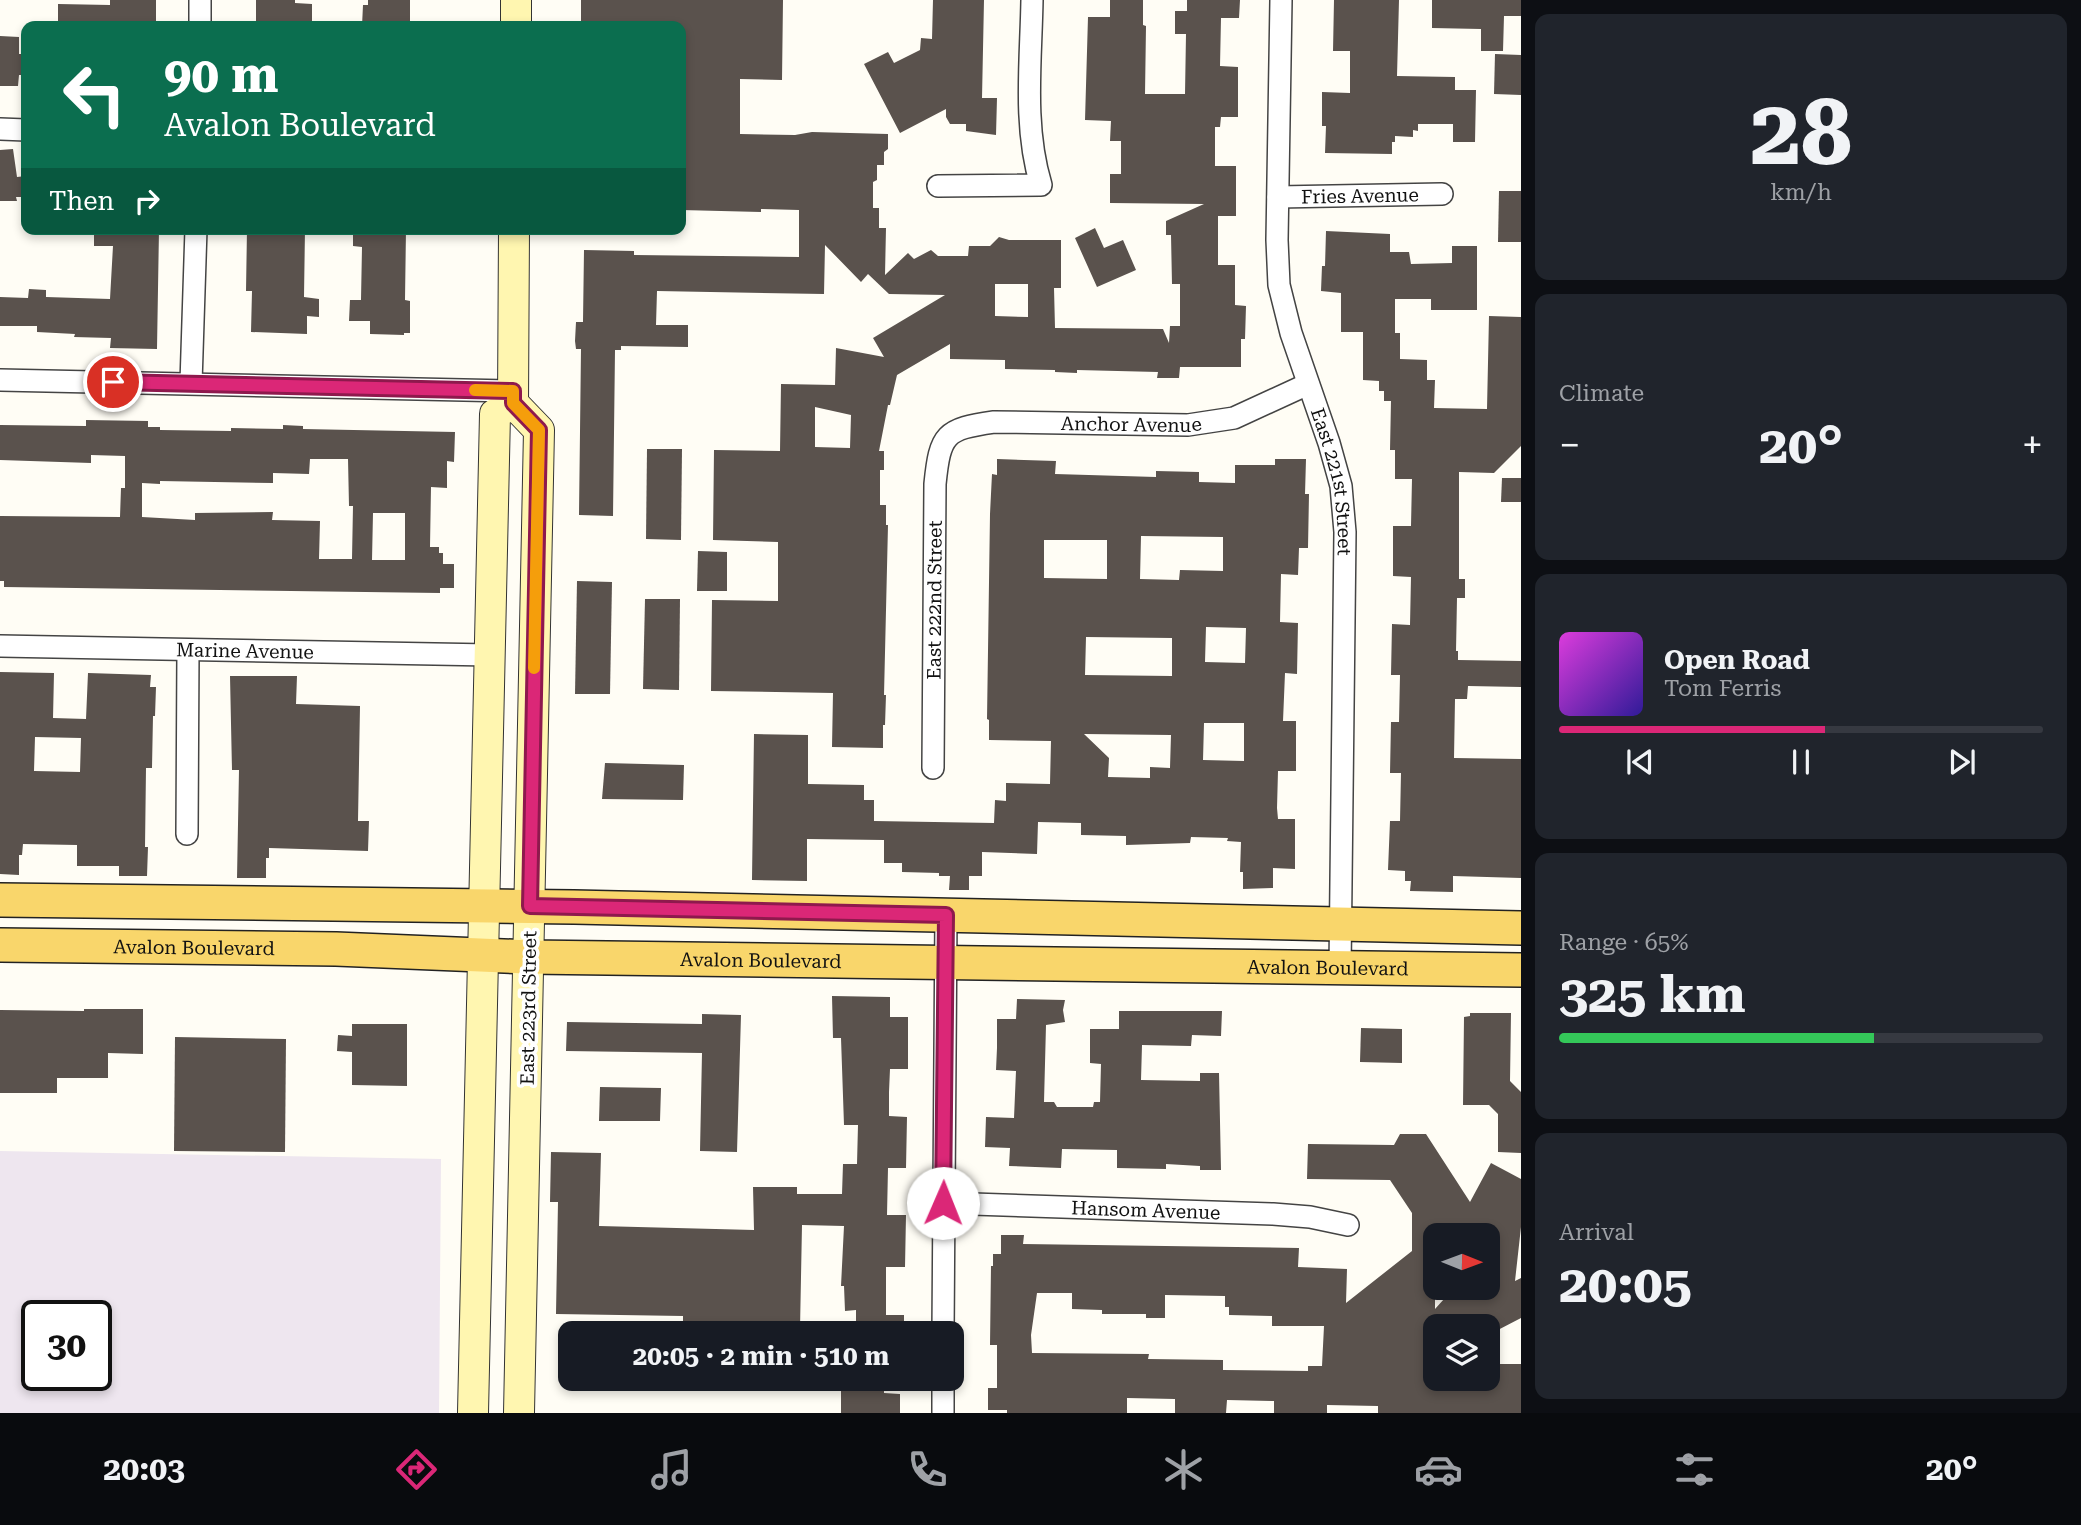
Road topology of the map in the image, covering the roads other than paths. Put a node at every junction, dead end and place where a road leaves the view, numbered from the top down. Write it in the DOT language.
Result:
graph roads {
  1 [pos="200,0"];
  2 [pos="516,0"];
  3 [pos="1032,0"];
  4 [pos="1281,0"];
  5 [pos="200,21"];
  6 [pos="516,21"];
  7 [pos="0,129"];
  8 [pos="21,130"];
  9 [pos="938,186"];
  10 [pos="1442,194"];
  11 [pos="1278,197"];
  12 [pos="196,235"];
  13 [pos="514,235"];
  14 [pos="0,380"];
  15 [pos="191,383"];
  16 [pos="1307,384"];
  17 [pos="513,397"];
  18 [pos="949,434"];
  19 [pos="0,646"];
  20 [pos="188,650"];
  21 [pos="489,655"];
  22 [pos="933,768"];
  23 [pos="187,834"];
  24 [pos="0,901"];
  25 [pos="484,906"];
  26 [pos="530,906"];
  27 [pos="946,915"];
  28 [pos="1340,924"];
  29 [pos="1521,928"];
  30 [pos="0,945"];
  31 [pos="483,956"];
  32 [pos="529,957"];
  33 [pos="945,962"];
  34 [pos="1340,969"];
  35 [pos="1521,970"];
  36 [pos="943,1203"];
  37 [pos="1348,1226"];
  38 [pos="943,1321"];
  39 [pos="943,1391"];
  40 [pos="473,1413"];
  41 [pos="520,1413"];
  42 [pos="943,1413"];
  1 -- 5 [label="street"];
  2 -- 6 [label="main road"];
  3 -- 9 [label="street"];
  4 -- 11 [label="street, East 221st Street"];
  7 -- 8 [label="street"];
  10 -- 11 [label="street, Fries Avenue"];
  11 -- 16 [label="street, East 221st Street"];
  12 -- 15 [label="street"];
  13 -- 17 [label="main road"];
  14 -- 15 [label="street"];
  15 -- 17 [label="street"];
  16 -- 18 [label="street, Anchor Avenue"];
  16 -- 28 [label="street, East 221st Street"];
  17 -- 21 [label="main road"];
  17 -- 26 [label="main road, East 223rd Street"];
  18 -- 22 [label="street, East 222nd Street"];
  19 -- 20 [label="street, Marine Avenue"];
  20 -- 21 [label="street, Marine Avenue"];
  20 -- 23 [label="street"];
  21 -- 25 [label="main road"];
  24 -- 25 [label="main road"];
  25 -- 26 [label="main road"];
  25 -- 31 [label="main road"];
  26 -- 27 [label="main road"];
  26 -- 32 [label="main road, East 223rd Street"];
  27 -- 28 [label="main road"];
  27 -- 33 [label="street"];
  28 -- 29 [label="main road"];
  28 -- 34 [label="street, East 221st Street"];
  30 -- 31 [label="main road, Avalon Boulevard"];
  31 -- 32 [label="main road, Avalon Boulevard"];
  31 -- 40 [label="main road"];
  32 -- 33 [label="main road, Avalon Boulevard"];
  32 -- 41 [label="main road, East 223rd Street"];
  33 -- 34 [label="main road, Avalon Boulevard"];
  33 -- 36 [label="street"];
  34 -- 35 [label="main road, Avalon Boulevard"];
  36 -- 37 [label="street, Hansom Avenue"];
  36 -- 38 [label="street"];
  39 -- 42 [label="street"];
}
